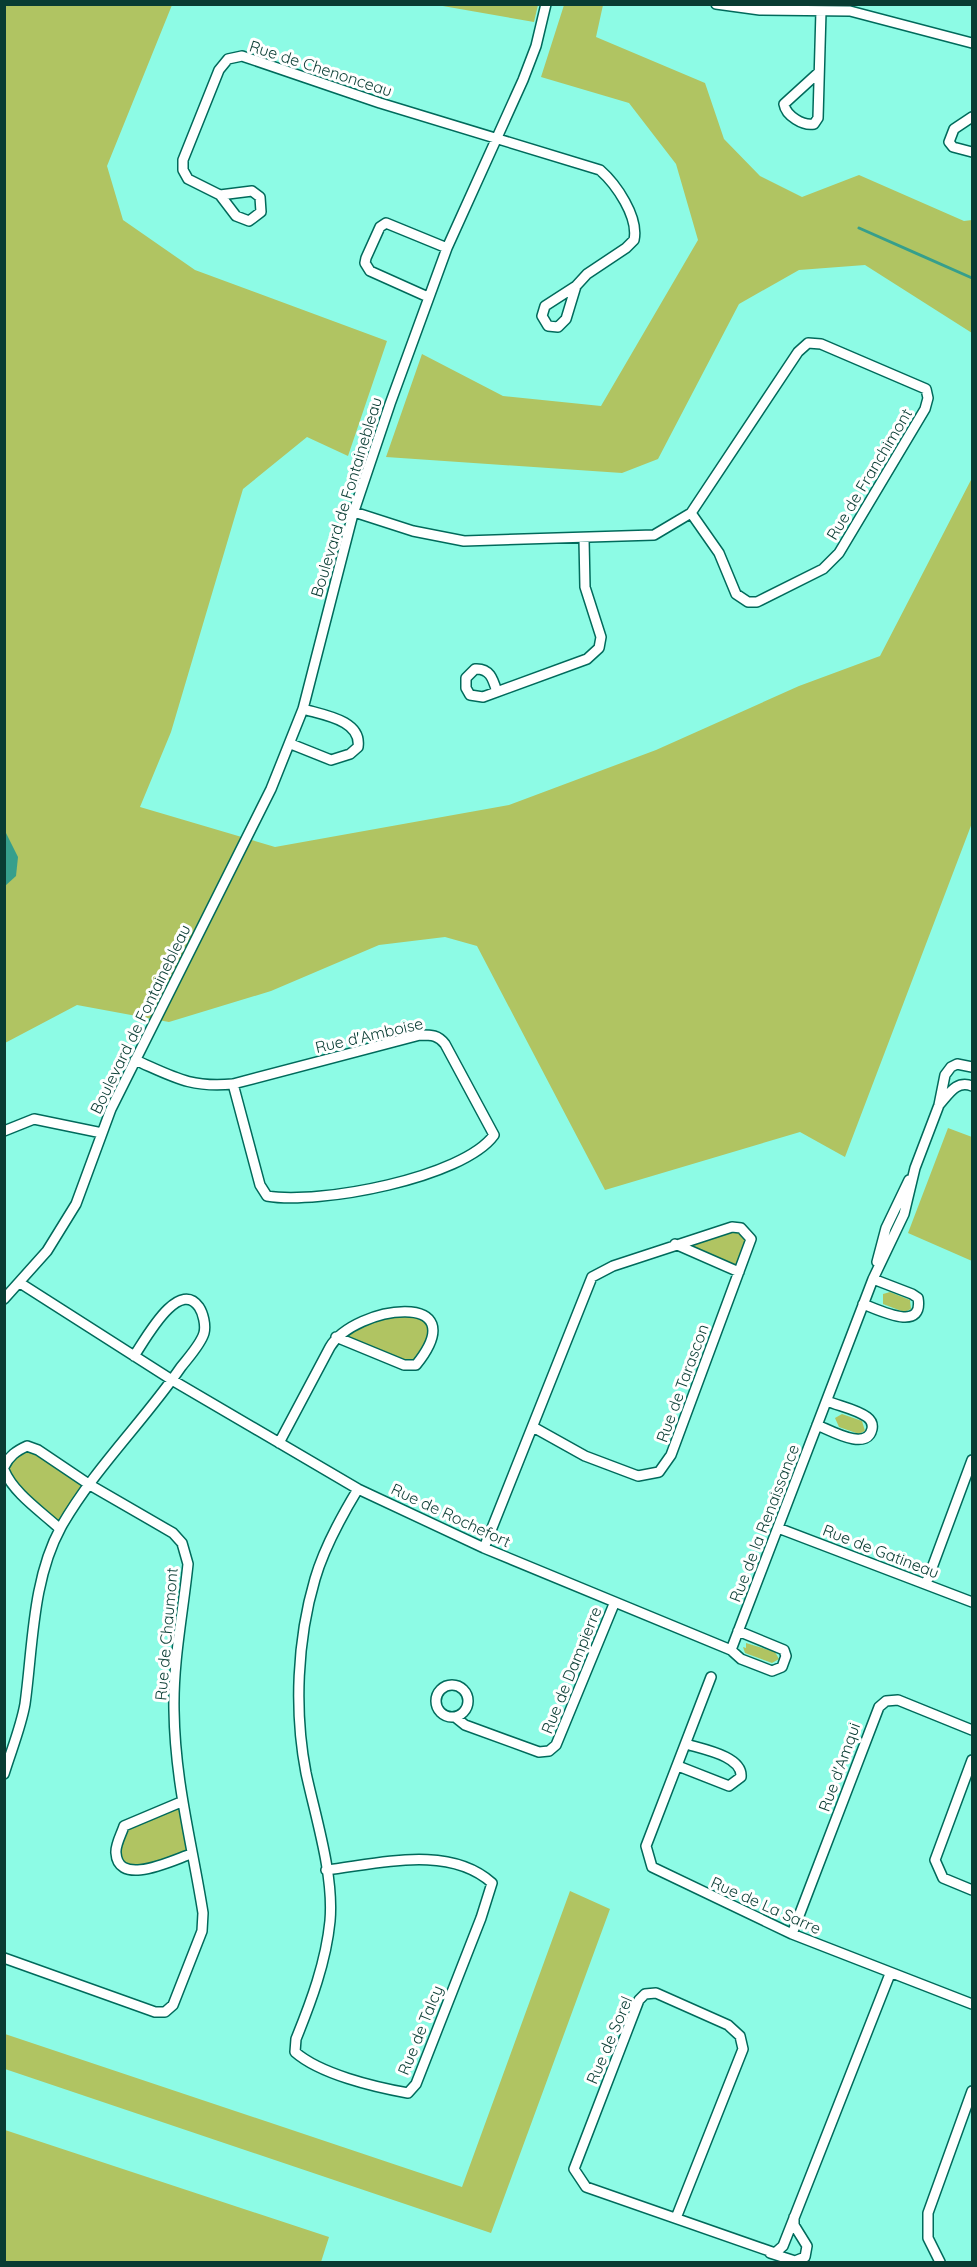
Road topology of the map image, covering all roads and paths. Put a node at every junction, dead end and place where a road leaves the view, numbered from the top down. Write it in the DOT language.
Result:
graph roads {
  1 [pos="546,4"];
  2 [pos="716,4"];
  3 [pos="821,11"];
  4 [pos="972,43"];
  5 [pos="818,73"];
  6 [pos="972,117"];
  7 [pos="498,138"];
  8 [pos="972,152"];
  9 [pos="220,195"];
  10 [pos="447,248"];
  11 [pos="576,286"];
  12 [pos="428,297"];
  13 [pos="354,512"];
  14 [pos="691,513"];
  15 [pos="584,539"];
  16 [pos="497,692"];
  17 [pos="303,709"];
  18 [pos="291,744"];
  19 [pos="135,1060"];
  20 [pos="972,1067"];
  21 [pos="233,1084"];
  22 [pos="972,1086"];
  23 [pos="939,1105"];
  24 [pos="4,1131"];
  25 [pos="102,1133"];
  26 [pos="675,1244"];
  27 [pos="739,1272"];
  28 [pos="873,1279"];
  29 [pos="20,1283"];
  30 [pos="4,1299"];
  31 [pos="863,1304"];
  32 [pos="336,1336"];
  33 [pos="134,1356"];
  34 [pos="172,1380"];
  35 [pos="827,1401"];
  36 [pos="818,1425"];
  37 [pos="533,1427"];
  38 [pos="279,1443"];
  39 [pos="972,1460"];
  40 [pos="4,1468"];
  41 [pos="969,1482"];
  42 [pos="90,1485"];
  43 [pos="358,1489"];
  44 [pos="778,1527"];
  45 [pos="60,1528"];
  46 [pos="484,1548"];
  47 [pos="926,1584"];
  48 [pos="972,1602"];
  49 [pos="614,1604"];
  50 [pos="738,1631"];
  51 [pos="731,1650"];
  52 [pos="711,1677"];
  53 [pos="455,1717"];
  54 [pos="972,1730"];
  55 [pos="686,1743"];
  56 [pos="972,1760"];
  57 [pos="678,1766"];
  58 [pos="4,1774"];
  59 [pos="181,1802"];
  60 [pos="191,1854"];
  61 [pos="326,1870"];
  62 [pos="972,1890"];
  63 [pos="792,1934"];
  64 [pos="4,1958"];
  65 [pos="890,1974"];
  66 [pos="972,2004"];
  67 [pos="972,2091"];
  68 [pos="795,2214"];
  69 [pos="676,2218"];
  70 [pos="767,2253"];
  71 [pos="940,2262"];
  1 -- 7 [label="street, Boulevard de Fontainebleau"];
  2 -- 3 [label="street"];
  3 -- 4 [label="street"];
  3 -- 5 [label="street"];
  5 -- 5 [label="street"];
  6 -- 8 [label="street"];
  7 -- 9 [label="street, Rue de Chenonceau"];
  7 -- 10 [label="street, Boulevard de Fontainebleau"];
  7 -- 11 [label="street"];
  9 -- 9 [label="street, Rue de Chenonceau"];
  10 -- 12 [label="street, Boulevard de Fontainebleau"];
  10 -- 12 [label="street"];
  11 -- 11 [label="street"];
  12 -- 13 [label="street, Boulevard de Fontainebleau"];
  13 -- 15 [label="street, Rue de Franchimont"];
  13 -- 17 [label="street, Boulevard de Fontainebleau"];
  14 -- 14 [label="street, Rue de Franchimont"];
  14 -- 15 [label="street, Rue de Franchimont"];
  15 -- 16 [label="street"];
  17 -- 18 [label="street, Boulevard de Fontainebleau"];
  17 -- 18 [label="street"];
  18 -- 19 [label="street, Boulevard de Fontainebleau"];
  19 -- 21 [label="street, Rue d'Amboise"];
  19 -- 25 [label="street, Boulevard de Fontainebleau"];
  20 -- 23 [label="street, Rue de la Renaissance"];
  21 -- 21 [label="street, Rue d'Amboise"];
  22 -- 23 [label="street, Rue de la Renaissance"];
  23 -- 28 [label="street, Rue de la Renaissance"];
  24 -- 25 [label="street"];
  25 -- 29 [label="street, Boulevard de Fontainebleau"];
  26 -- 27 [label="street"];
  26 -- 27 [label="street, Rue de Tarascon"];
  26 -- 37 [label="street, Rue de Tarascon"];
  27 -- 37 [label="street, Rue de Tarascon"];
  28 -- 31 [label="street, Rue de la Renaissance"];
  28 -- 31 [label="street"];
  29 -- 30 [label="street, Boulevard de Fontainebleau"];
  29 -- 33 [label="street, Rue de Rochefort"];
  31 -- 35 [label="street, Rue de la Renaissance"];
  32 -- 32 [label="street"];
  32 -- 38 [label="street"];
  33 -- 34 [label="street, Rue de Rochefort"];
  33 -- 34 [label="street"];
  34 -- 38 [label="street, Rue de Rochefort"];
  34 -- 42 [label="street"];
  35 -- 36 [label="street, Rue de la Renaissance"];
  35 -- 36 [label="street"];
  36 -- 44 [label="street, Rue de la Renaissance"];
  37 -- 46 [label="street, Rue de Tarascon"];
  38 -- 43 [label="street, Rue de Rochefort"];
  39 -- 41 [label="street"];
  40 -- 42 [label="street, Rue de Chaumont"];
  40 -- 45 [label="street, Rue de Chaumont"];
  41 -- 47 [label="street"];
  42 -- 45 [label="street"];
  42 -- 59 [label="street, Rue de Chaumont"];
  43 -- 46 [label="street, Rue de Rochefort"];
  43 -- 61 [label="street, Rue de Talcy"];
  44 -- 47 [label="street, Rue de Gatineau"];
  44 -- 50 [label="street, Rue de la Renaissance"];
  45 -- 58 [label="street"];
  46 -- 49 [label="street, Rue de Rochefort"];
  47 -- 48 [label="street, Rue de Gatineau"];
  49 -- 51 [label="street, Rue de Rochefort"];
  49 -- 53 [label="street, Rue de Dampierre"];
  50 -- 51 [label="street, Rue de la Renaissance"];
  50 -- 51 [label="street"];
  52 -- 55 [label="street, Rue de La Sarre"];
  54 -- 63 [label="street, Rue d'Amqui"];
  55 -- 57 [label="street, Rue de La Sarre"];
  55 -- 57 [label="street"];
  56 -- 62 [label="street"];
  57 -- 63 [label="street, Rue de La Sarre"];
  59 -- 60 [label="street, Rue de Chaumont"];
  59 -- 60 [label="street"];
  60 -- 64 [label="street, Rue de Chaumont"];
  61 -- 61 [label="street, Rue de Talcy"];
  63 -- 65 [label="street, Rue de La Sarre"];
  65 -- 66 [label="street, Rue de La Sarre"];
  65 -- 68 [label="street"];
  67 -- 71 [label="street"];
  68 -- 70 [label="street"];
  68 -- 70 [label="street, Rue de Sorel"];
  69 -- 69 [label="street, Rue de Sorel"];
  69 -- 70 [label="street, Rue de Sorel"];
}
